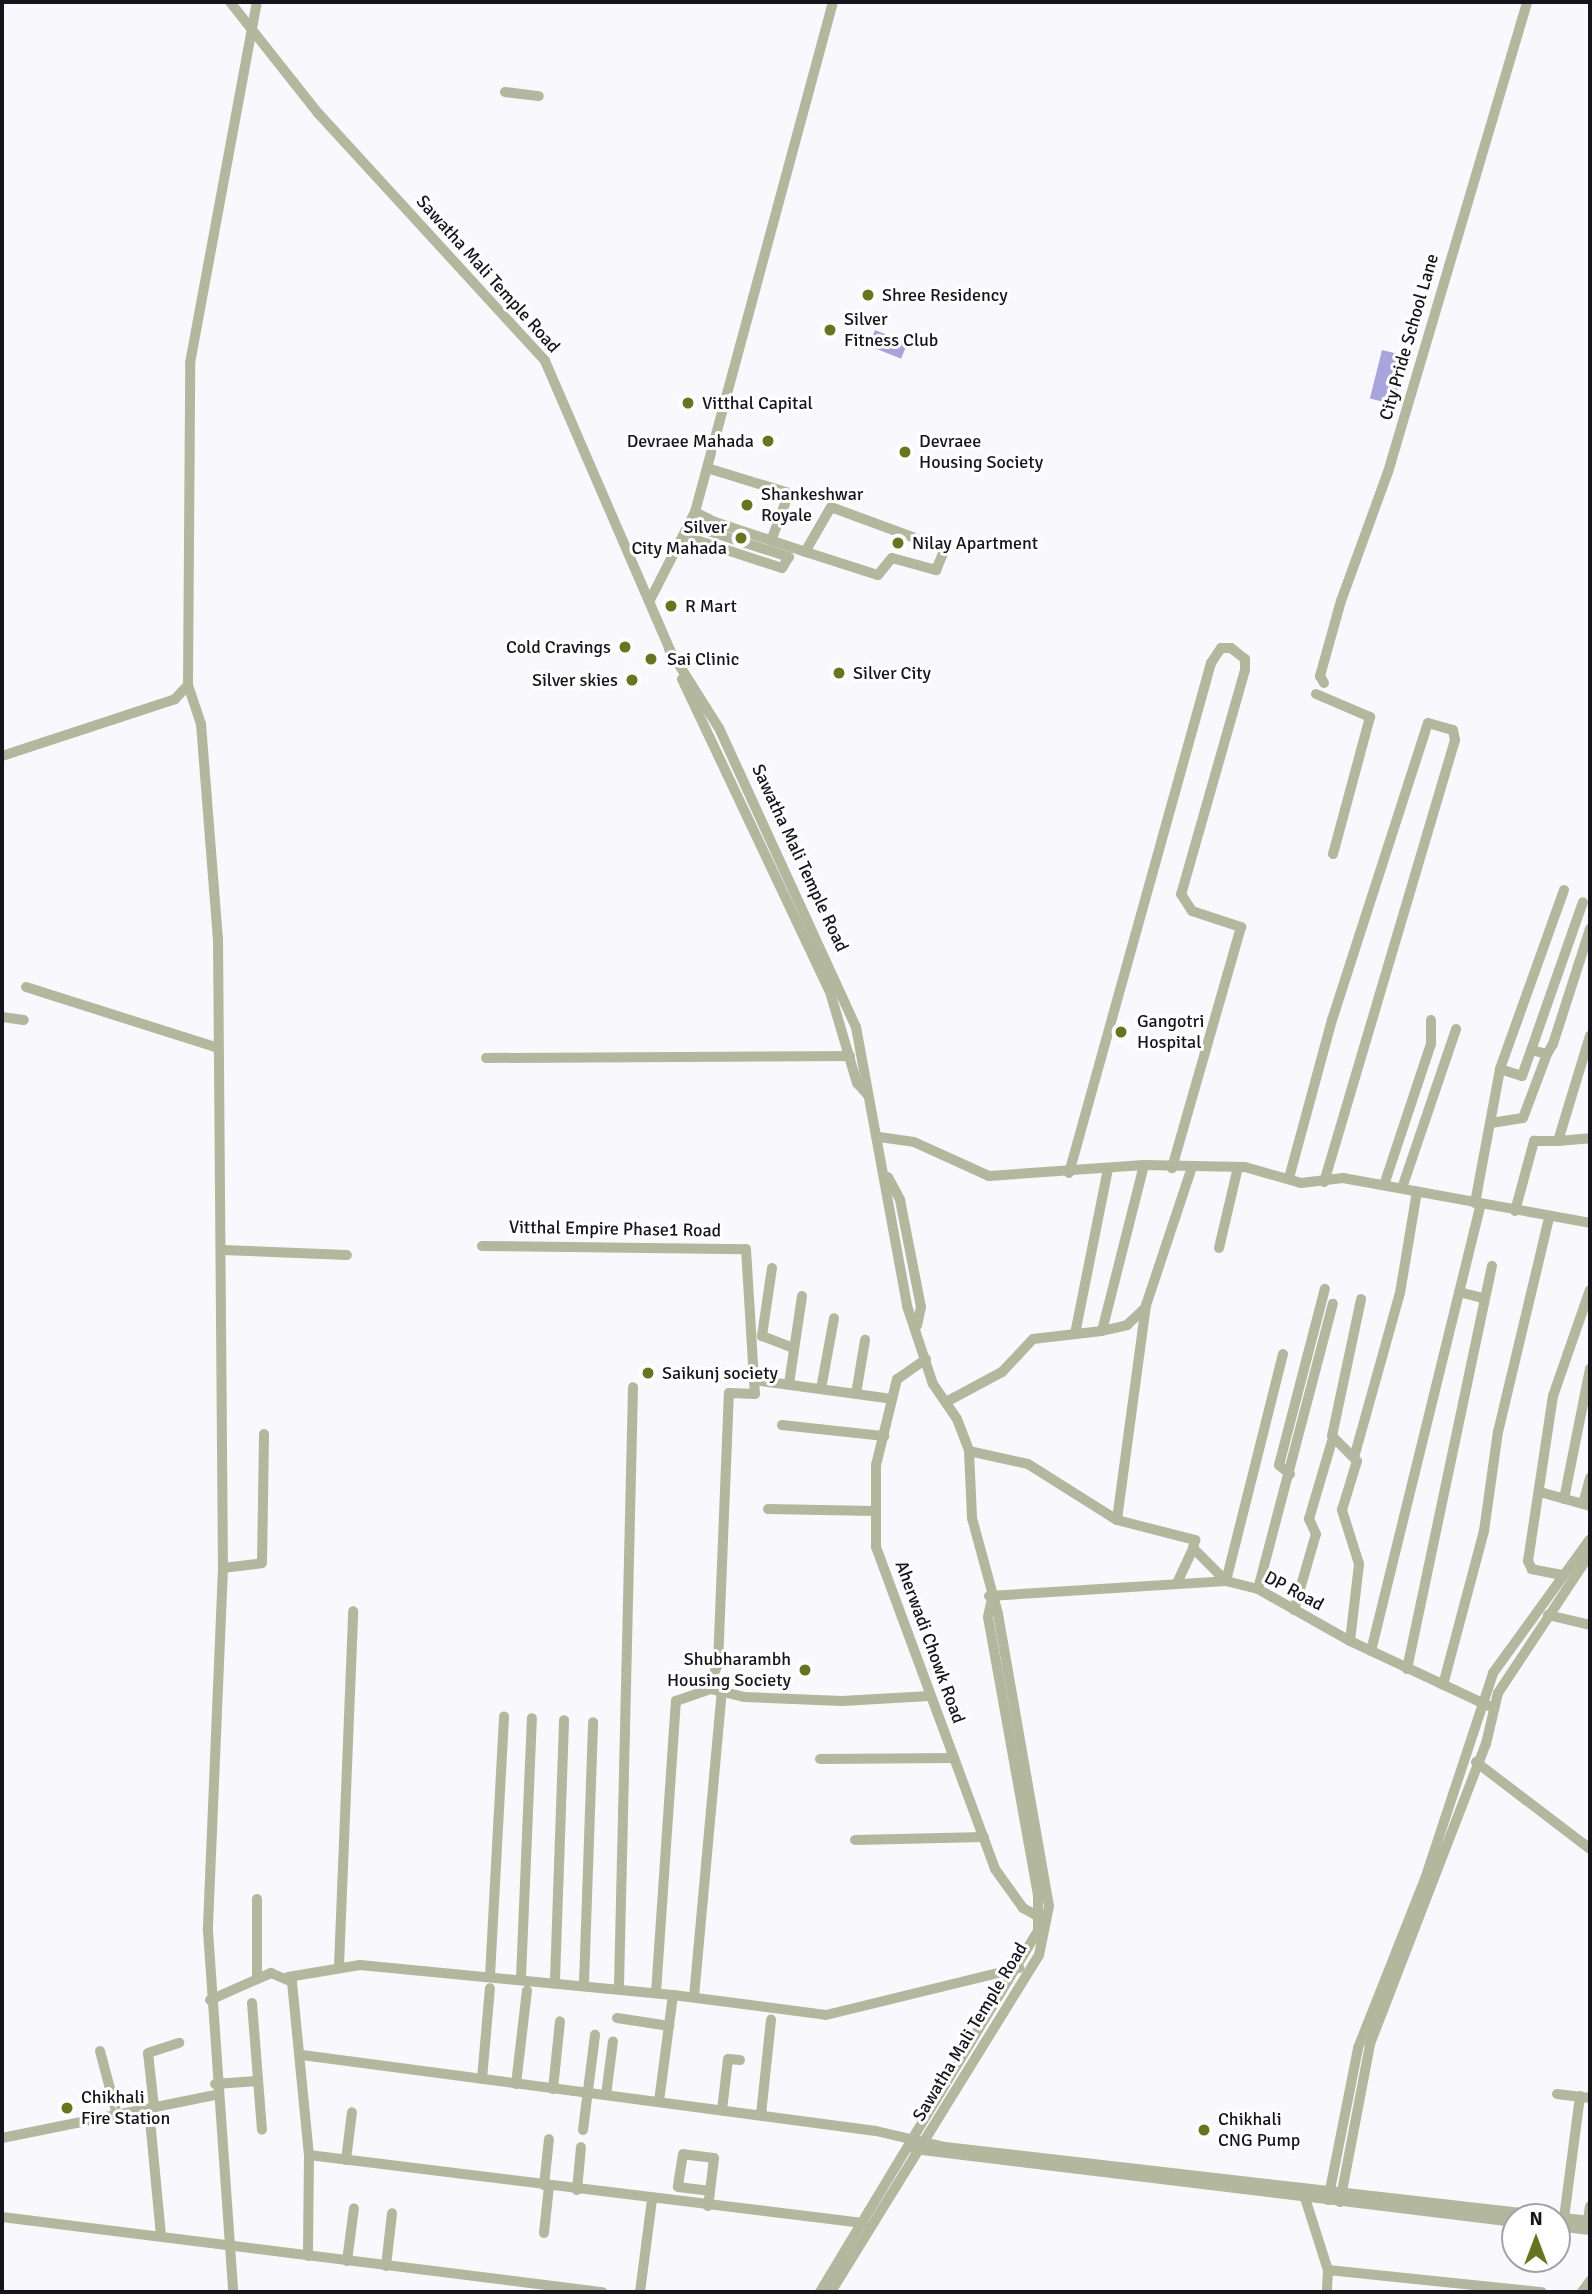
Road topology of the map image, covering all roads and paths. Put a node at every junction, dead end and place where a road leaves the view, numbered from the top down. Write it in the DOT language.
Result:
graph roads {
  1 [pos="230,2"];
  2 [pos="257,2"];
  3 [pos="833,2"];
  4 [pos="1527,2"];
  5 [pos="254,35"];
  6 [pos="505,92"];
  7 [pos="539,96"];
  8 [pos="707,468"];
  9 [pos="789,493"];
  10 [pos="807,498"];
  11 [pos="693,519"];
  12 [pos="684,536"];
  13 [pos="771,541"];
  14 [pos="805,552"];
  15 [pos="650,600"];
  16 [pos="669,649"];
  17 [pos="1322,681"];
  18 [pos="188,685"];
  19 [pos="1316,694"];
  20 [pos="2,756"];
  21 [pos="1333,854"];
  22 [pos="1564,890"];
  23 [pos="1583,902"];
  24 [pos="1590,929"];
  25 [pos="26,987"];
  26 [pos="2,1017"];
  27 [pos="24,1020"];
  28 [pos="1431,1020"];
  29 [pos="1456,1030"];
  30 [pos="1590,1036"];
  31 [pos="218,1048"];
  32 [pos="1531,1050"];
  33 [pos="1547,1054"];
  34 [pos="850,1056"];
  35 [pos="486,1058"];
  36 [pos="1500,1069"];
  37 [pos="867,1094"];
  38 [pos="1491,1123"];
  39 [pos="879,1137"];
  40 [pos="1590,1138"];
  41 [pos="1558,1141"];
  42 [pos="1144,1166"];
  43 [pos="1192,1167"];
  44 [pos="1238,1167"];
  45 [pos="1172,1168"];
  46 [pos="1108,1169"];
  47 [pos="1069,1173"];
  48 [pos="1289,1178"];
  49 [pos="1324,1182"];
  50 [pos="1384,1185"];
  51 [pos="1402,1188"];
  52 [pos="1417,1191"];
  53 [pos="1478,1204"];
  54 [pos="1515,1211"];
  55 [pos="1549,1218"];
  56 [pos="1590,1223"];
  57 [pos="482,1246"];
  58 [pos="1219,1248"];
  59 [pos="222,1250"];
  60 [pos="347,1255"];
  61 [pos="1492,1266"];
  62 [pos="772,1268"];
  63 [pos="1325,1289"];
  64 [pos="1590,1290"];
  65 [pos="1459,1292"];
  66 [pos="802,1296"];
  67 [pos="1483,1298"];
  68 [pos="1361,1299"];
  69 [pos="1333,1304"];
  70 [pos="1145,1308"];
  71 [pos="834,1318"];
  72 [pos="1102,1331"];
  73 [pos="1075,1334"];
  74 [pos="864,1340"];
  75 [pos="794,1348"];
  76 [pos="1283,1354"];
  77 [pos="926,1359"];
  78 [pos="1590,1369"];
  79 [pos="754,1380"];
  80 [pos="789,1384"];
  81 [pos="633,1387"];
  82 [pos="821,1389"];
  83 [pos="856,1394"];
  84 [pos="892,1399"];
  85 [pos="946,1402"];
  86 [pos="782,1425"];
  87 [pos="264,1434"];
  88 [pos="884,1436"];
  89 [pos="1332,1441"];
  90 [pos="969,1451"];
  91 [pos="1355,1454"];
  92 [pos="1290,1474"];
  93 [pos="1590,1478"];
  94 [pos="1540,1492"];
  95 [pos="1564,1499"];
  96 [pos="1587,1505"];
  97 [pos="768,1508"];
  98 [pos="875,1511"];
  99 [pos="1117,1520"];
  100 [pos="1590,1539"];
  101 [pos="1193,1548"];
  102 [pos="1590,1553"];
  103 [pos="223,1567"];
  104 [pos="1562,1575"];
  105 [pos="1226,1581"];
  106 [pos="1177,1583"];
  107 [pos="1258,1589"];
  108 [pos="990,1600"];
  109 [pos="1294,1610"];
  110 [pos="353,1611"];
  111 [pos="1548,1615"];
  112 [pos="1590,1625"];
  113 [pos="1350,1641"];
  114 [pos="1371,1651"];
  115 [pos="1407,1669"];
  116 [pos="1443,1685"];
  117 [pos="707,1689"];
  118 [pos="722,1690"];
  119 [pos="930,1696"];
  120 [pos="1483,1704"];
  121 [pos="1495,1709"];
  122 [pos="503,1716"];
  123 [pos="532,1718"];
  124 [pos="564,1720"];
  125 [pos="593,1722"];
  126 [pos="1470,1753"];
  127 [pos="954,1758"];
  128 [pos="820,1759"];
  129 [pos="1478,1765"];
  130 [pos="984,1837"];
  131 [pos="855,1840"];
  132 [pos="1590,1849"];
  133 [pos="257,1899"];
  134 [pos="1045,1919"];
  135 [pos="340,1966"];
  136 [pos="1019,1968"];
  137 [pos="490,1976"];
  138 [pos="288,1977"];
  139 [pos="257,1978"];
  140 [pos="521,1978"];
  141 [pos="555,1980"];
  142 [pos="584,1983"];
  143 [pos="619,1986"];
  144 [pos="491,1988"];
  145 [pos="527,1991"];
  146 [pos="656,1993"];
  147 [pos="673,1995"];
  148 [pos="694,1997"];
  149 [pos="210,2000"];
  150 [pos="253,2003"];
  151 [pos="617,2018"];
  152 [pos="771,2020"];
  153 [pos="560,2021"];
  154 [pos="669,2026"];
  155 [pos="595,2035"];
  156 [pos="613,2041"];
  157 [pos="179,2043"];
  158 [pos="100,2051"];
  159 [pos="302,2055"];
  160 [pos="740,2060"];
  161 [pos="482,2079"];
  162 [pos="258,2081"];
  163 [pos="516,2084"];
  164 [pos="718,2085"];
  165 [pos="553,2089"];
  166 [pos="215,2090"];
  167 [pos="587,2093"];
  168 [pos="1557,2094"];
  169 [pos="606,2095"];
  170 [pos="1585,2097"];
  171 [pos="659,2101"];
  172 [pos="151,2108"];
  173 [pos="718,2109"];
  174 [pos="352,2112"];
  175 [pos="117,2115"];
  176 [pos="761,2115"];
  177 [pos="262,2130"];
  178 [pos="583,2130"];
  179 [pos="2,2138"];
  180 [pos="549,2139"];
  181 [pos="916,2145"];
  182 [pos="581,2147"];
  183 [pos="309,2155"];
  184 [pos="346,2160"];
  185 [pos="546,2186"];
  186 [pos="577,2190"];
  187 [pos="710,2191"];
  188 [pos="1328,2196"];
  189 [pos="1341,2197"];
  190 [pos="1305,2198"];
  191 [pos="652,2200"];
  192 [pos="1565,2203"];
  193 [pos="708,2206"];
  194 [pos="1590,2206"];
  195 [pos="354,2208"];
  196 [pos="392,2213"];
  197 [pos="1501,2215"];
  198 [pos="2,2217"];
  199 [pos="1501,2220"];
  200 [pos="863,2223"];
  201 [pos="1571,2223"];
  202 [pos="1590,2224"];
  203 [pos="544,2233"];
  204 [pos="161,2236"];
  205 [pos="226,2245"];
  206 [pos="308,2256"];
  207 [pos="347,2261"];
  208 [pos="386,2266"];
  209 [pos="1328,2270"];
  210 [pos="489,2279"];
  211 [pos="1590,2281"];
  212 [pos="505,2287"];
  213 [pos="233,2292"];
  214 [pos="487,2292"];
  215 [pos="602,2292"];
  216 [pos="640,2292"];
  217 [pos="820,2292"];
  218 [pos="831,2292"];
  219 [pos="1327,2292"];
  220 [pos="1542,2292"];
  221 [pos="1581,2292"];
  1 -- 5 [label="street, Sawatha Mali Temple Road"];
  2 -- 5 [label="street"];
  3 -- 8 [label="street"];
  4 -- 17 [label="street, City Pride School Lane"];
  5 -- 15 [label="street, Sawatha Mali Temple Road"];
  5 -- 18 [label="street"];
  6 -- 7 [label="street"];
  8 -- 9 [label="street"];
  8 -- 11 [label="street"];
  9 -- 10 [label="street"];
  9 -- 13 [label="street"];
  11 -- 12 [label="street"];
  11 -- 12 [label="street"];
  11 -- 13 [label="street"];
  12 -- 15 [label="street"];
  13 -- 14 [label="street"];
  14 -- 14 [label="street"];
  15 -- 16 [label="street, Sawatha Mali Temple Road"];
  16 -- 34 [label="street, Sawatha Mali Temple Road"];
  16 -- 37 [label="street, Sawatha Mali Temple Road"];
  18 -- 20 [label="street"];
  18 -- 31 [label="street"];
  19 -- 21 [label="street"];
  22 -- 36 [label="street"];
  23 -- 32 [label="street"];
  24 -- 33 [label="street"];
  25 -- 31 [label="street"];
  26 -- 27 [label="street"];
  28 -- 50 [label="street"];
  29 -- 51 [label="street"];
  30 -- 41 [label="street"];
  31 -- 59 [label="street"];
  32 -- 33 [label="street"];
  32 -- 36 [label="street"];
  33 -- 38 [label="street"];
  34 -- 35 [label="street"];
  34 -- 37 [label="street, Sawatha Mali Temple Road"];
  36 -- 38 [label="street"];
  37 -- 39 [label="street, Sawatha Mali Temple Road"];
  38 -- 53 [label="street"];
  39 -- 47 [label="street"];
  39 -- 77 [label="street, Sawatha Mali Temple Road"];
  40 -- 41 [label="street"];
  41 -- 54 [label="street"];
  42 -- 45 [label="street"];
  42 -- 46 [label="street"];
  42 -- 72 [label="street"];
  43 -- 44 [label="street"];
  43 -- 45 [label="street"];
  43 -- 70 [label="street"];
  44 -- 48 [label="street"];
  44 -- 58 [label="street"];
  45 -- 47 [label="street"];
  46 -- 47 [label="street"];
  46 -- 73 [label="street"];
  48 -- 49 [label="street"];
  48 -- 49 [label="street"];
  49 -- 50 [label="street"];
  50 -- 51 [label="street"];
  51 -- 52 [label="street"];
  52 -- 53 [label="street"];
  52 -- 91 [label="street"];
  53 -- 54 [label="street"];
  53 -- 65 [label="street"];
  54 -- 55 [label="street"];
  55 -- 56 [label="street"];
  55 -- 116 [label="street"];
  57 -- 79 [label="street, Vitthal Empire Phase1 Road"];
  59 -- 60 [label="street"];
  59 -- 103 [label="street"];
  61 -- 67 [label="street"];
  62 -- 75 [label="street"];
  63 -- 92 [label="street"];
  64 -- 94 [label="street"];
  65 -- 67 [label="street"];
  65 -- 114 [label="street"];
  66 -- 75 [label="street"];
  67 -- 115 [label="street"];
  68 -- 89 [label="street"];
  69 -- 92 [label="street"];
  70 -- 72 [label="street"];
  70 -- 99 [label="street"];
  71 -- 82 [label="street"];
  72 -- 73 [label="street"];
  73 -- 85 [label="street"];
  74 -- 83 [label="street"];
  75 -- 80 [label="street"];
  76 -- 105 [label="street"];
  77 -- 84 [label="street, Aherwadi Chowk Road"];
  77 -- 85 [label="street, Sawatha Mali Temple Road"];
  78 -- 95 [label="street"];
  79 -- 80 [label="street"];
  79 -- 117 [label="street"];
  80 -- 82 [label="street"];
  81 -- 143 [label="street"];
  82 -- 83 [label="street"];
  83 -- 84 [label="street"];
  84 -- 88 [label="street, Aherwadi Chowk Road"];
  85 -- 90 [label="street, Sawatha Mali Temple Road"];
  86 -- 88 [label="street"];
  87 -- 103 [label="street"];
  88 -- 98 [label="street, Aherwadi Chowk Road"];
  89 -- 91 [label="street"];
  89 -- 109 [label="street"];
  90 -- 99 [label="street"];
  90 -- 108 [label="street, Sawatha Mali Temple Road"];
  91 -- 113 [label="street"];
  92 -- 107 [label="street"];
  93 -- 96 [label="street"];
  94 -- 95 [label="street"];
  94 -- 104 [label="street"];
  95 -- 96 [label="street"];
  97 -- 98 [label="street"];
  98 -- 119 [label="street, Aherwadi Chowk Road"];
  99 -- 101 [label="street"];
  100 -- 104 [label="street"];
  101 -- 105 [label="street"];
  101 -- 106 [label="street"];
  102 -- 111 [label="street"];
  103 -- 149 [label="street"];
  104 -- 120 [label="street"];
  105 -- 106 [label="street, DP Road"];
  105 -- 107 [label="street, DP Road"];
  106 -- 108 [label="street, DP Road"];
  107 -- 109 [label="street, DP Road"];
  108 -- 134 [label="street, Sawatha Mali Temple Road"];
  109 -- 113 [label="street, DP Road"];
  110 -- 135 [label="street"];
  111 -- 112 [label="street"];
  111 -- 121 [label="street"];
  113 -- 114 [label="street, DP Road"];
  114 -- 115 [label="street, DP Road"];
  115 -- 116 [label="street, DP Road"];
  116 -- 120 [label="street, DP Road"];
  117 -- 118 [label="street"];
  117 -- 146 [label="street"];
  118 -- 119 [label="street"];
  118 -- 148 [label="street"];
  119 -- 127 [label="street, Aherwadi Chowk Road"];
  120 -- 121 [label="street, DP Road"];
  120 -- 126 [label="street"];
  121 -- 129 [label="street"];
  122 -- 137 [label="street"];
  123 -- 140 [label="street"];
  124 -- 141 [label="street"];
  125 -- 142 [label="street"];
  126 -- 129 [label="street"];
  126 -- 188 [label="street"];
  127 -- 128 [label="street"];
  127 -- 130 [label="street, Aherwadi Chowk Road"];
  129 -- 132 [label="street"];
  129 -- 189 [label="street"];
  130 -- 131 [label="street"];
  130 -- 134 [label="street, Aherwadi Chowk Road"];
  133 -- 139 [label="street"];
  134 -- 136 [label="street, Sawatha Mali Temple Road"];
  134 -- 181 [label="street, Sawatha Mali Temple Road"];
  135 -- 137 [label="street"];
  135 -- 138 [label="street"];
  136 -- 148 [label="street"];
  136 -- 181 [label="street, Sawatha Mali Temple Road"];
  137 -- 140 [label="street"];
  138 -- 139 [label="street"];
  138 -- 159 [label="street"];
  139 -- 149 [label="street"];
  140 -- 141 [label="street"];
  141 -- 142 [label="street"];
  142 -- 143 [label="street"];
  143 -- 146 [label="street"];
  144 -- 161 [label="street"];
  145 -- 163 [label="street"];
  146 -- 147 [label="street"];
  147 -- 148 [label="street"];
  147 -- 154 [label="street"];
  149 -- 166 [label="street"];
  150 -- 162 [label="street"];
  151 -- 154 [label="street"];
  152 -- 176 [label="street"];
  153 -- 165 [label="street"];
  154 -- 171 [label="street"];
  155 -- 167 [label="street"];
  156 -- 169 [label="street"];
  157 -- 172 [label="street"];
  158 -- 175 [label="street"];
  159 -- 161 [label="street"];
  159 -- 183 [label="street"];
  160 -- 173 [label="street"];
  161 -- 163 [label="street"];
  162 -- 166 [label="street"];
  162 -- 177 [label="street"];
  163 -- 165 [label="street"];
  164 -- 173 [label="street"];
  165 -- 167 [label="street"];
  166 -- 172 [label="street"];
  166 -- 205 [label="street"];
  167 -- 169 [label="street"];
  167 -- 178 [label="street"];
  168 -- 170 [label="street"];
  169 -- 171 [label="street"];
  170 -- 192 [label="street"];
  171 -- 173 [label="street"];
  172 -- 175 [label="street"];
  172 -- 204 [label="street"];
  173 -- 176 [label="street"];
  174 -- 184 [label="street"];
  175 -- 179 [label="street"];
  176 -- 181 [label="street"];
  180 -- 185 [label="street"];
  181 -- 188 [label="street"];
  181 -- 190 [label="street"];
  181 -- 200 [label="street, Sawatha Mali Temple Road"];
  181 -- 218 [label="street, Sawatha Mali Temple Road"];
  182 -- 186 [label="street"];
  183 -- 184 [label="street"];
  183 -- 206 [label="street"];
  184 -- 185 [label="street"];
  185 -- 186 [label="street"];
  185 -- 203 [label="street"];
  186 -- 191 [label="street"];
  187 -- 187 [label="street"];
  187 -- 193 [label="street"];
  188 -- 189 [label="street"];
  188 -- 190 [label="street"];
  189 -- 197 [label="street"];
  189 -- 199 [label="street"];
  190 -- 209 [label="street"];
  191 -- 193 [label="street"];
  191 -- 216 [label="street"];
  193 -- 200 [label="street"];
  194 -- 202 [label="street"];
  195 -- 207 [label="street"];
  196 -- 208 [label="street"];
  198 -- 204 [label="street"];
  200 -- 217 [label="street, Sawatha Mali Temple Road"];
  201 -- 202 [label="street"];
  204 -- 205 [label="street"];
  205 -- 206 [label="street"];
  205 -- 213 [label="street"];
  206 -- 207 [label="street"];
  207 -- 208 [label="street"];
  208 -- 210 [label="street"];
  209 -- 219 [label="street"];
  209 -- 220 [label="street"];
  210 -- 212 [label="street"];
  210 -- 214 [label="street"];
  211 -- 221 [label="street"];
  212 -- 215 [label="street"];
}
